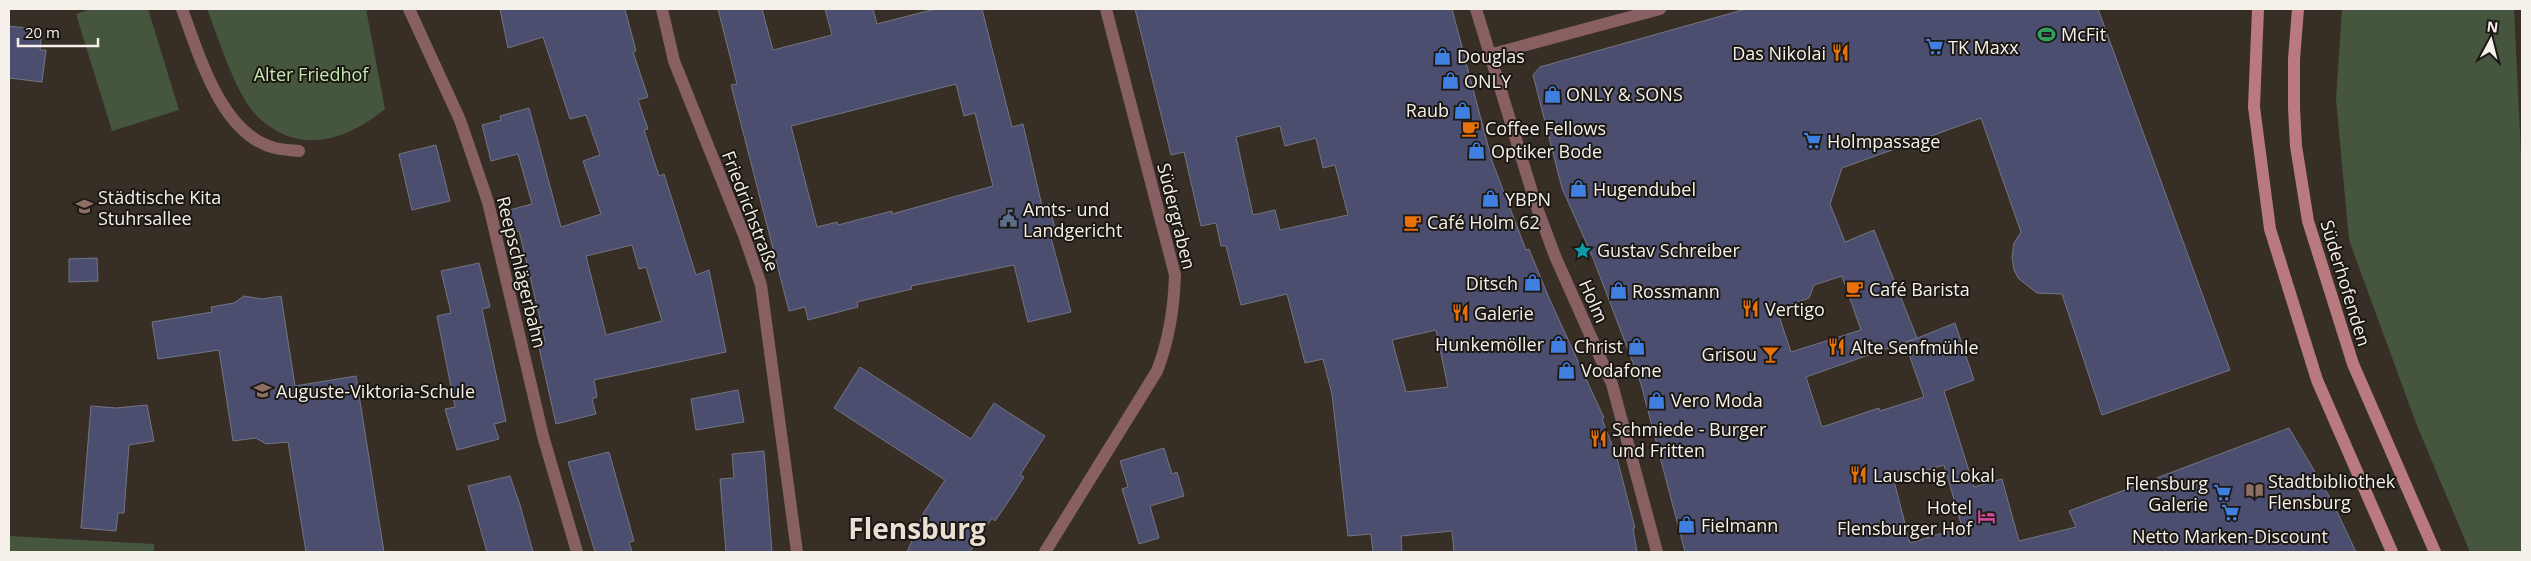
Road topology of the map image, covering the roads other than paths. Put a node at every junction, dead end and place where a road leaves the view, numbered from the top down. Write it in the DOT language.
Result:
graph roads {
  1 [pos="182,9"];
  2 [pos="409,9"];
  3 [pos="662,9"];
  4 [pos="1106,9"];
  5 [pos="1476,9"];
  6 [pos="1660,9"];
  7 [pos="2258,9"];
  8 [pos="2298,9"];
  9 [pos="1489,55"];
  10 [pos="298,151"];
  11 [pos="577,552"];
  12 [pos="797,552"];
  13 [pos="1045,552"];
  14 [pos="1657,552"];
  15 [pos="2392,552"];
  16 [pos="2435,552"];
  1 -- 10 [label="street"];
  2 -- 11 [label="street, Reepschlägerbahn"];
  3 -- 12 [label="street, Friedrichstraße"];
  4 -- 13 [label="street, Südergraben"];
  5 -- 9 [label="street, Holm"];
  6 -- 9 [label="street"];
  7 -- 15 [label="main road"];
  8 -- 16 [label="main road, Süderhofenden"];
  9 -- 14 [label="street, Holm"];
}
